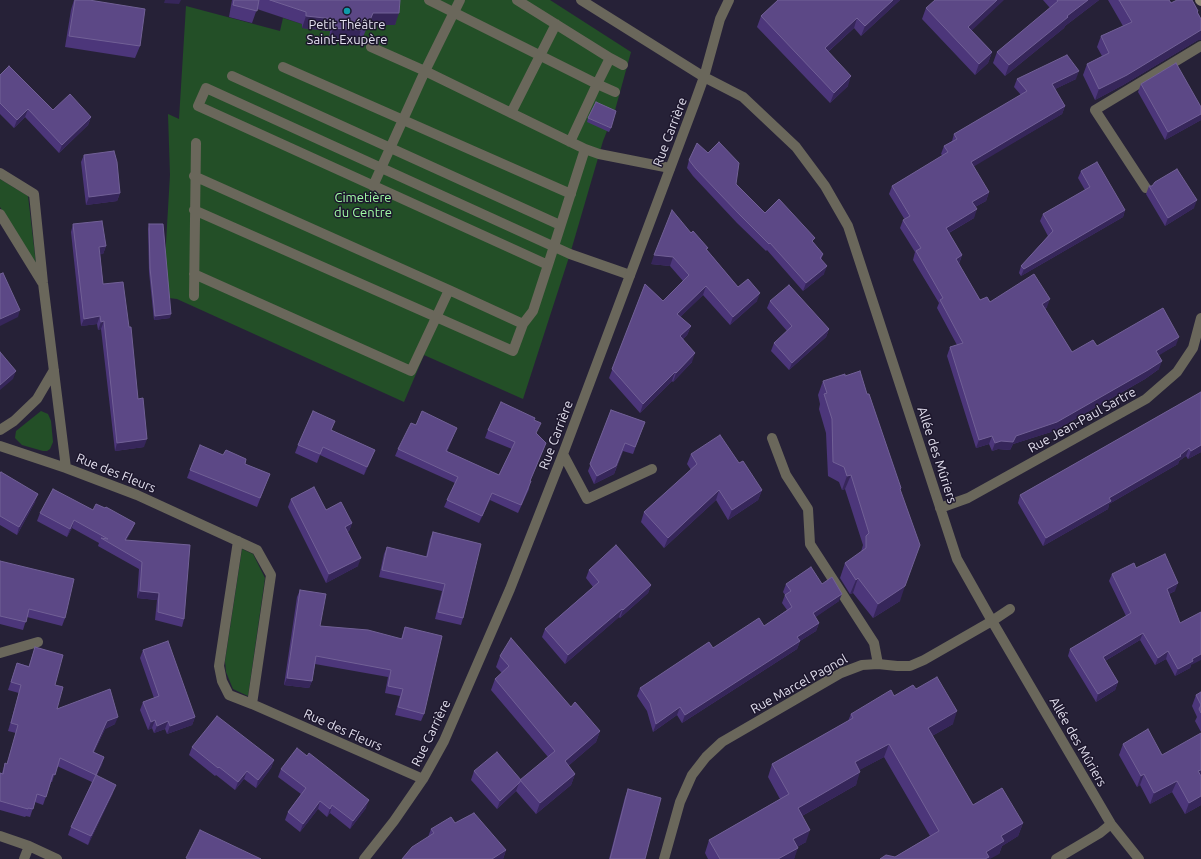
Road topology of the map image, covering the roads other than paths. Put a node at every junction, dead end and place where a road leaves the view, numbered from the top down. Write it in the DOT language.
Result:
graph roads {
  1 [pos="429,0"];
  2 [pos="460,0"];
  3 [pos="518,0"];
  4 [pos="581,0"];
  5 [pos="729,0"];
  6 [pos="454,12"];
  7 [pos="556,24"];
  8 [pos="1201,46"];
  9 [pos="371,47"];
  10 [pos="540,55"];
  11 [pos="610,58"];
  12 [pos="623,65"];
  13 [pos="283,67"];
  14 [pos="425,71"];
  15 [pos="232,76"];
  16 [pos="704,77"];
  17 [pos="597,84"];
  18 [pos="616,92"];
  19 [pos="511,113"];
  20 [pos="403,120"];
  21 [pos="570,142"];
  22 [pos="196,143"];
  23 [pos="390,148"];
  24 [pos="585,149"];
  25 [pos="382,168"];
  26 [pos="670,168"];
  27 [pos="0,173"];
  28 [pos="194,176"];
  29 [pos="373,186"];
  30 [pos="1146,188"];
  31 [pos="571,194"];
  32 [pos="194,210"];
  33 [pos="0,214"];
  34 [pos="560,225"];
  35 [pos="554,246"];
  36 [pos="548,265"];
  37 [pos="194,274"];
  38 [pos="630,275"];
  39 [pos="43,283"];
  40 [pos="449,290"];
  41 [pos="194,296"];
  42 [pos="436,317"];
  43 [pos="1201,318"];
  44 [pos="524,324"];
  45 [pos="54,370"];
  46 [pos="0,430"];
  47 [pos="772,438"];
  48 [pos="0,446"];
  49 [pos="563,454"];
  50 [pos="66,468"];
  51 [pos="652,469"];
  52 [pos="940,508"];
  53 [pos="238,541"];
  54 [pos="1010,609"];
  55 [pos="992,621"];
  56 [pos="38,642"];
  57 [pos="0,653"];
  58 [pos="878,664"];
  59 [pos="252,704"];
  60 [pos="423,779"];
  61 [pos="1111,824"];
  62 [pos="0,836"];
  63 [pos="29,846"];
  64 [pos="24,859"];
  65 [pos="57,859"];
  66 [pos="364,859"];
  67 [pos="664,859"];
  68 [pos="1056,859"];
  69 [pos="1139,859"];
  1 -- 6 [label="street"];
  2 -- 6 [label="street"];
  3 -- 7 [label="street"];
  4 -- 16 [label="street, Allée des Mûriers"];
  5 -- 16 [label="street, Rue Carrière"];
  6 -- 10 [label="street"];
  6 -- 14 [label="street"];
  7 -- 10 [label="street"];
  7 -- 11 [label="street"];
  8 -- 30 [label="street"];
  9 -- 14 [label="street"];
  10 -- 17 [label="street"];
  10 -- 19 [label="street"];
  11 -- 12 [label="street"];
  11 -- 17 [label="street"];
  13 -- 20 [label="street"];
  14 -- 19 [label="street"];
  14 -- 20 [label="street"];
  15 -- 23 [label="street"];
  16 -- 26 [label="street, Rue Carrière"];
  16 -- 52 [label="street, Allée des Mûriers"];
  17 -- 18 [label="street"];
  17 -- 21 [label="street"];
  19 -- 21 [label="street"];
  20 -- 23 [label="street"];
  20 -- 31 [label="street"];
  21 -- 24 [label="street"];
  22 -- 28 [label="street"];
  23 -- 25 [label="street"];
  23 -- 34 [label="street"];
  24 -- 26 [label="street"];
  24 -- 31 [label="street"];
  25 -- 29 [label="street"];
  25 -- 29 [label="street"];
  25 -- 35 [label="street"];
  26 -- 38 [label="street, Rue Carrière"];
  27 -- 39 [label="street, Rue des Fleurs"];
  28 -- 32 [label="street"];
  28 -- 40 [label="street"];
  29 -- 36 [label="street"];
  31 -- 34 [label="street"];
  32 -- 37 [label="street"];
  32 -- 42 [label="street"];
  33 -- 39 [label="street, Rue des Fleurs"];
  34 -- 35 [label="street"];
  35 -- 36 [label="street"];
  35 -- 38 [label="street"];
  36 -- 44 [label="street"];
  37 -- 41 [label="street"];
  37 -- 42 [label="street"];
  38 -- 49 [label="street, Rue Carrière"];
  39 -- 45 [label="street, Rue des Fleurs"];
  40 -- 42 [label="street"];
  40 -- 44 [label="street"];
  42 -- 44 [label="street"];
  43 -- 52 [label="street, Rue Jean-Paul Sartre"];
  45 -- 46 [label="street"];
  45 -- 50 [label="street, Rue des Fleurs"];
  47 -- 58 [label="street"];
  48 -- 50 [label="street"];
  49 -- 51 [label="street"];
  49 -- 60 [label="street, Rue Carrière"];
  50 -- 53 [label="street, Rue des Fleurs"];
  52 -- 55 [label="street, Allée des Mûriers"];
  53 -- 59 [label="street, Rue des Fleurs"];
  53 -- 59 [label="street, Rue des Fleurs"];
  54 -- 55 [label="street, Rue Marcel Pagnol"];
  55 -- 58 [label="street, Rue Marcel Pagnol"];
  55 -- 61 [label="street, Allée des Mûriers"];
  56 -- 57 [label="street"];
  58 -- 67 [label="street, Rue Marcel Pagnol"];
  59 -- 60 [label="street, Rue des Fleurs"];
  60 -- 66 [label="street, Rue Carrière"];
  61 -- 68 [label="street"];
  61 -- 69 [label="street, Allée des Mûriers"];
  62 -- 63 [label="street"];
  63 -- 64 [label="street"];
  63 -- 65 [label="street"];
}
